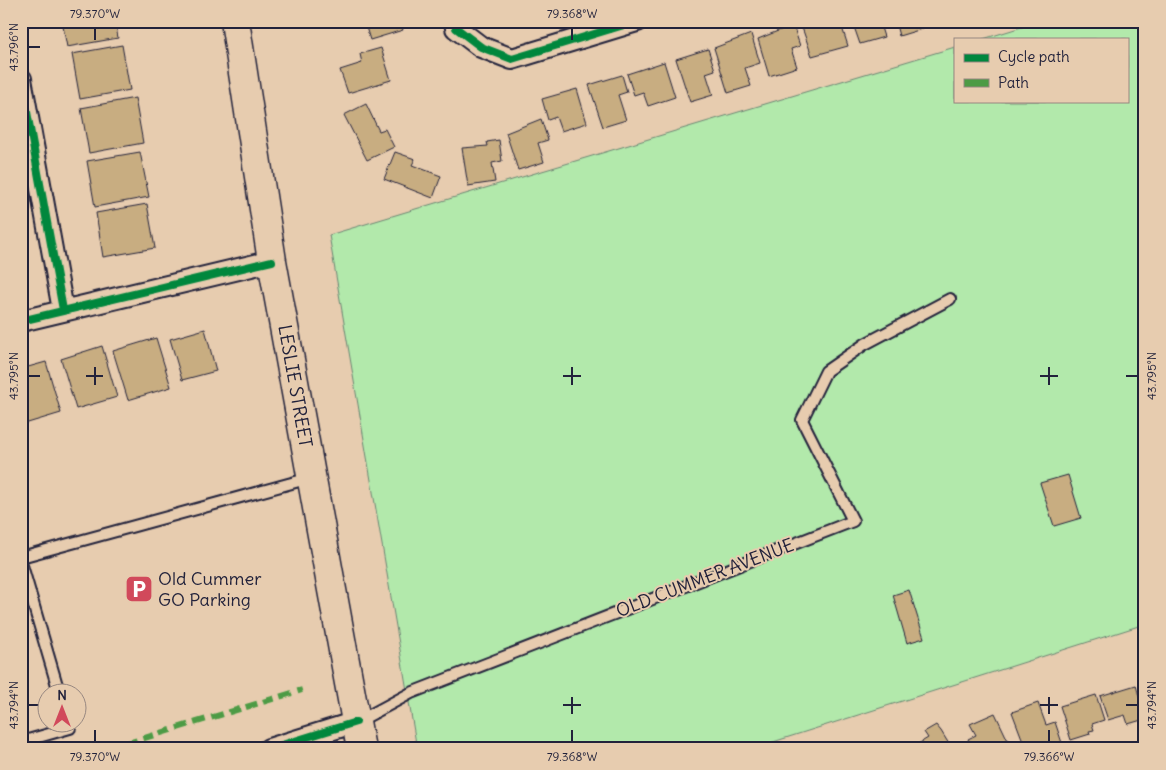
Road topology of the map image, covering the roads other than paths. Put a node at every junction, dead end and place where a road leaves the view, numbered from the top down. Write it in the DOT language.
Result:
graph roads {
  1 [pos="235,21"];
  2 [pos="455,21"];
  3 [pos="637,21"];
  4 [pos="21,79"];
  5 [pos="272,261"];
  6 [pos="950,299"];
  7 [pos="63,310"];
  8 [pos="21,321"];
  9 [pos="311,478"];
  10 [pos="21,556"];
  11 [pos="21,562"];
  12 [pos="57,682"];
  13 [pos="356,722"];
  14 [pos="56,732"];
  15 [pos="21,742"];
  16 [pos="269,749"];
  17 [pos="361,749"];
  1 -- 5 [label="main road, LESLIE STREET"];
  2 -- 3 [label="street"];
  4 -- 7 [label="street"];
  5 -- 7 [label="street"];
  5 -- 9 [label="main road, LESLIE STREET"];
  6 -- 13 [label="lane, OLD CUMMER AVENUE"];
  7 -- 8 [label="street"];
  9 -- 10 [label="lane"];
  9 -- 13 [label="main road, LESLIE STREET"];
  11 -- 12 [label="lane"];
  13 -- 16 [label="street, OLD CUMMER AVENUE"];
  13 -- 17 [label="main road, LESLIE STREET"];
  14 -- 15 [label="lane"];
}
